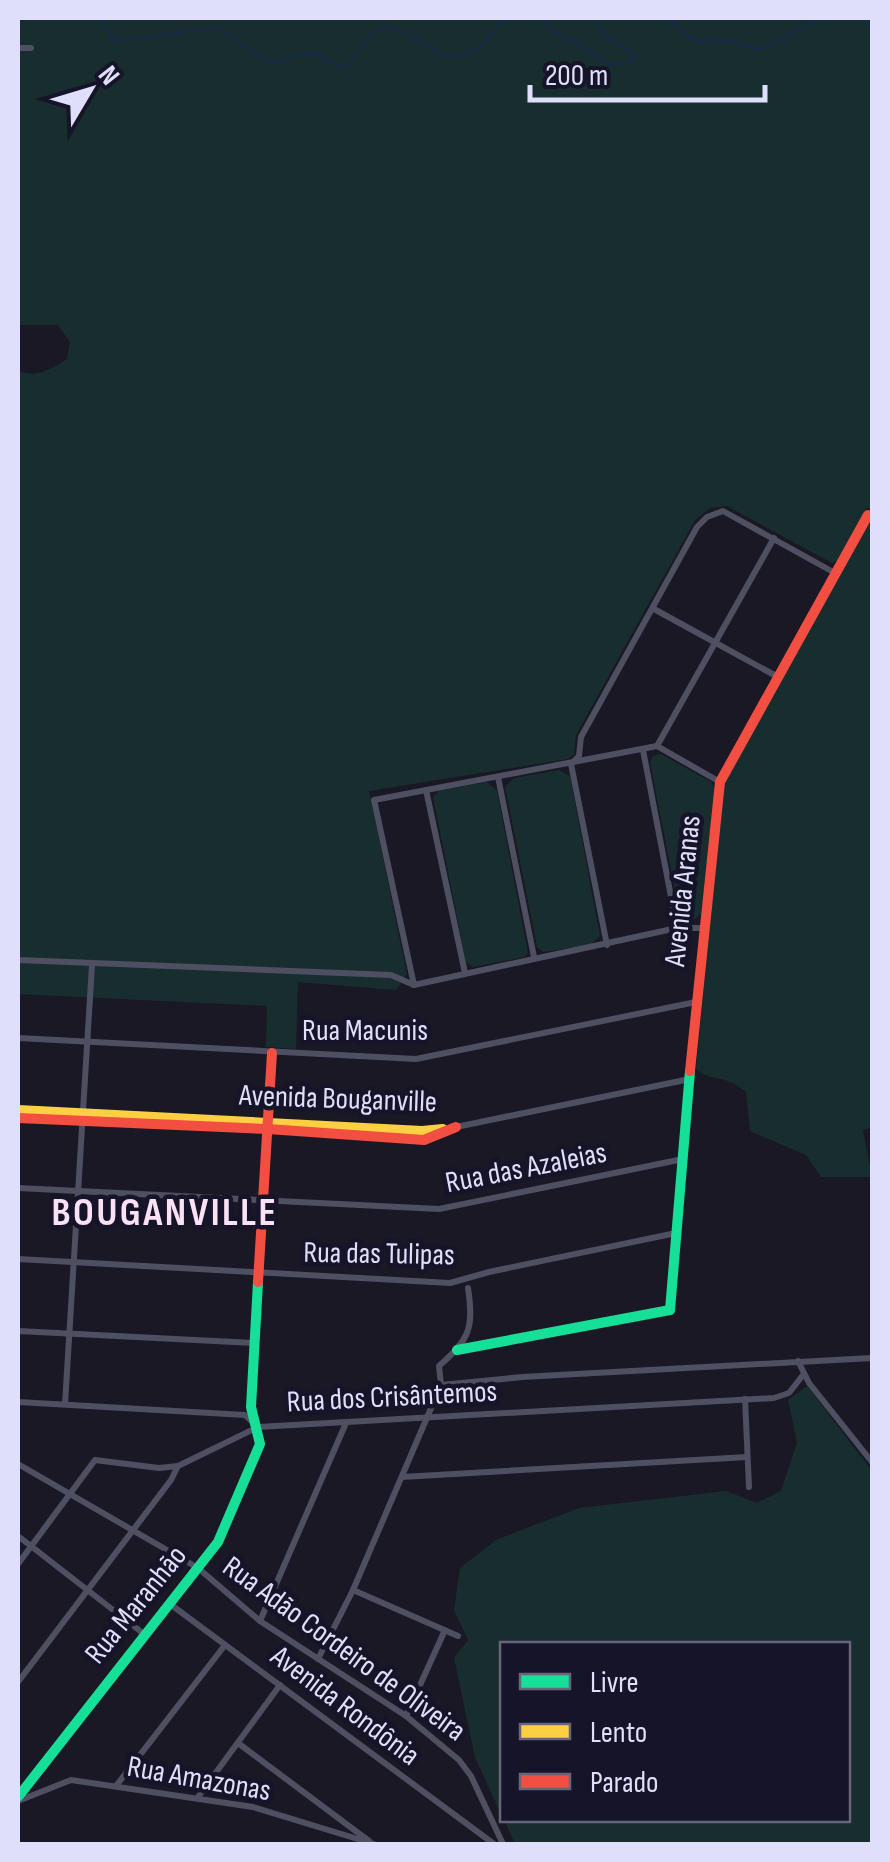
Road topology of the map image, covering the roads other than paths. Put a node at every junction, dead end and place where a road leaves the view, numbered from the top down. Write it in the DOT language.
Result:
graph roads {
  1 [pos="18,48"];
  2 [pos="31,48"];
  3 [pos="870,515"];
  4 [pos="774,538"];
  5 [pos="835,574"];
  6 [pos="654,609"];
  7 [pos="716,644"];
  8 [pos="778,677"];
  9 [pos="657,746"];
  10 [pos="643,750"];
  11 [pos="571,764"];
  12 [pos="498,777"];
  13 [pos="720,782"];
  14 [pos="426,790"];
  15 [pos="677,928"];
  16 [pos="704,928"];
  17 [pos="607,945"];
  18 [pos="534,958"];
  19 [pos="18,960"];
  20 [pos="92,964"];
  21 [pos="465,973"];
  22 [pos="414,985"];
  23 [pos="696,1002"];
  24 [pos="18,1038"];
  25 [pos="89,1042"];
  26 [pos="272,1053"];
  27 [pos="690,1079"];
  28 [pos="18,1110"];
  29 [pos="18,1118"];
  30 [pos="83,1118"];
  31 [pos="268,1125"];
  32 [pos="456,1128"];
  33 [pos="683,1159"];
  34 [pos="18,1188"];
  35 [pos="79,1192"];
  36 [pos="265,1201"];
  37 [pos="676,1234"];
  38 [pos="18,1259"];
  39 [pos="74,1261"];
  40 [pos="259,1273"];
  41 [pos="468,1288"];
  42 [pos="18,1331"];
  43 [pos="70,1333"];
  44 [pos="254,1344"];
  45 [pos="457,1350"];
  46 [pos="872,1358"];
  47 [pos="798,1362"];
  48 [pos="803,1375"];
  49 [pos="441,1386"];
  50 [pos="744,1399"];
  51 [pos="18,1402"];
  52 [pos="66,1404"];
  53 [pos="427,1417"];
  54 [pos="346,1423"];
  55 [pos="258,1427"];
  56 [pos="747,1457"];
  57 [pos="872,1462"];
  58 [pos="18,1464"];
  59 [pos="178,1466"];
  60 [pos="402,1476"];
  61 [pos="749,1487"];
  62 [pos="70,1495"];
  63 [pos="133,1530"];
  64 [pos="18,1536"];
  65 [pos="31,1547"];
  66 [pos="18,1564"];
  67 [pos="198,1568"];
  68 [pos="87,1590"];
  69 [pos="353,1590"];
  70 [pos="169,1603"];
  71 [pos="260,1621"];
  72 [pos="444,1630"];
  73 [pos="144,1634"];
  74 [pos="458,1636"];
  75 [pos="225,1645"];
  76 [pos="318,1659"];
  77 [pos="18,1682"];
  78 [pos="280,1685"];
  79 [pos="406,1716"];
  80 [pos="238,1743"];
  81 [pos="116,1787"];
  82 [pos="197,1798"];
  83 [pos="18,1799"];
  84 [pos="374,1844"];
  85 [pos="492,1844"];
  86 [pos="503,1844"];
  1 -- 2 [label="street"];
  3 -- 5 [label="street, Avenida Aranas"];
  4 -- 5 [label="street"];
  4 -- 6 [label="street"];
  4 -- 7 [label="street"];
  5 -- 8 [label="street, Avenida Aranas"];
  6 -- 7 [label="street"];
  6 -- 11 [label="street"];
  7 -- 8 [label="street"];
  7 -- 9 [label="street"];
  8 -- 13 [label="street, Avenida Aranas"];
  9 -- 10 [label="street"];
  9 -- 13 [label="street"];
  10 -- 11 [label="street"];
  10 -- 15 [label="street"];
  11 -- 12 [label="street"];
  11 -- 17 [label="street"];
  12 -- 14 [label="street"];
  12 -- 18 [label="street"];
  13 -- 16 [label="street, Avenida Aranas"];
  14 -- 21 [label="street"];
  14 -- 22 [label="street"];
  15 -- 16 [label="street"];
  15 -- 17 [label="street"];
  16 -- 23 [label="street, Avenida Aranas"];
  17 -- 18 [label="street"];
  18 -- 21 [label="street"];
  19 -- 20 [label="street"];
  20 -- 22 [label="street"];
  20 -- 25 [label="street"];
  21 -- 22 [label="street"];
  23 -- 26 [label="street, Rua Macunis"];
  23 -- 27 [label="street, Avenida Aranas"];
  24 -- 25 [label="street, Rua Macunis"];
  25 -- 26 [label="street, Rua Macunis"];
  25 -- 30 [label="street"];
  26 -- 31 [label="street, Rua Maranhão"];
  27 -- 32 [label="street"];
  27 -- 33 [label="street, Avenida Aranas"];
  28 -- 30 [label="street, Avenida Bouganville"];
  29 -- 30 [label="street, Avenida Bouganville"];
  30 -- 31 [label="street, Avenida Bouganville"];
  30 -- 35 [label="street"];
  31 -- 32 [label="street, Avenida Bouganville"];
  31 -- 36 [label="street, Rua Maranhão"];
  33 -- 36 [label="street, Rua das Azaleias"];
  33 -- 37 [label="street, Avenida Aranas"];
  34 -- 35 [label="street, Rua das Azaleias"];
  35 -- 36 [label="street, Rua das Azaleias"];
  35 -- 39 [label="street"];
  36 -- 40 [label="street, Rua Maranhão"];
  37 -- 40 [label="street, Rua das Tulipas"];
  37 -- 45 [label="street, Avenida Aranas"];
  38 -- 39 [label="street, Rua das Tulipas"];
  39 -- 40 [label="street, Rua das Tulipas"];
  39 -- 43 [label="street"];
  40 -- 44 [label="street, Rua Maranhão"];
  41 -- 45 [label="street"];
  42 -- 43 [label="street"];
  43 -- 44 [label="street"];
  43 -- 52 [label="street"];
  44 -- 55 [label="street, Rua Maranhão"];
  45 -- 49 [label="street"];
  46 -- 47 [label="street"];
  47 -- 48 [label="street"];
  47 -- 49 [label="street"];
  48 -- 50 [label="street, Rua dos Crisântemos"];
  48 -- 57 [label="street"];
  49 -- 53 [label="street"];
  50 -- 53 [label="street, Rua dos Crisântemos"];
  50 -- 56 [label="street"];
  51 -- 52 [label="street, Rua dos Crisântemos"];
  52 -- 55 [label="street, Rua dos Crisântemos"];
  53 -- 54 [label="street, Rua dos Crisântemos"];
  53 -- 60 [label="street"];
  54 -- 55 [label="street, Rua dos Crisântemos"];
  54 -- 71 [label="street"];
  55 -- 59 [label="street"];
  55 -- 67 [label="street, Rua Maranhão"];
  56 -- 60 [label="street"];
  56 -- 61 [label="street"];
  58 -- 62 [label="street, Rua Adão Cordeiro de Oliveira"];
  59 -- 62 [label="street"];
  59 -- 63 [label="street"];
  60 -- 69 [label="street"];
  62 -- 63 [label="street, Rua Adão Cordeiro de Oliveira"];
  62 -- 65 [label="street"];
  63 -- 67 [label="street, Rua Adão Cordeiro de Oliveira"];
  63 -- 68 [label="street"];
  64 -- 65 [label="street"];
  65 -- 66 [label="street"];
  65 -- 68 [label="street"];
  67 -- 70 [label="street, Rua Maranhão"];
  67 -- 71 [label="street, Rua Adão Cordeiro de Oliveira"];
  68 -- 73 [label="street"];
  68 -- 77 [label="street"];
  69 -- 72 [label="street"];
  69 -- 76 [label="street"];
  70 -- 73 [label="street, Rua Maranhão"];
  70 -- 75 [label="street, Avenida Rondônia"];
  71 -- 76 [label="street, Rua Adão Cordeiro de Oliveira"];
  72 -- 74 [label="street"];
  72 -- 79 [label="street"];
  73 -- 83 [label="street, Rua Maranhão"];
  75 -- 78 [label="street, Avenida Rondônia"];
  75 -- 81 [label="street"];
  76 -- 79 [label="street, Rua Adão Cordeiro de Oliveira"];
  78 -- 80 [label="street"];
  78 -- 85 [label="street, Avenida Rondônia"];
  79 -- 86 [label="street, Rua Adão Cordeiro de Oliveira"];
  80 -- 82 [label="street"];
  80 -- 84 [label="street"];
  81 -- 82 [label="street, Rua Amazonas"];
  81 -- 83 [label="street, Rua Amazonas"];
  82 -- 84 [label="street, Rua Amazonas"];
}
